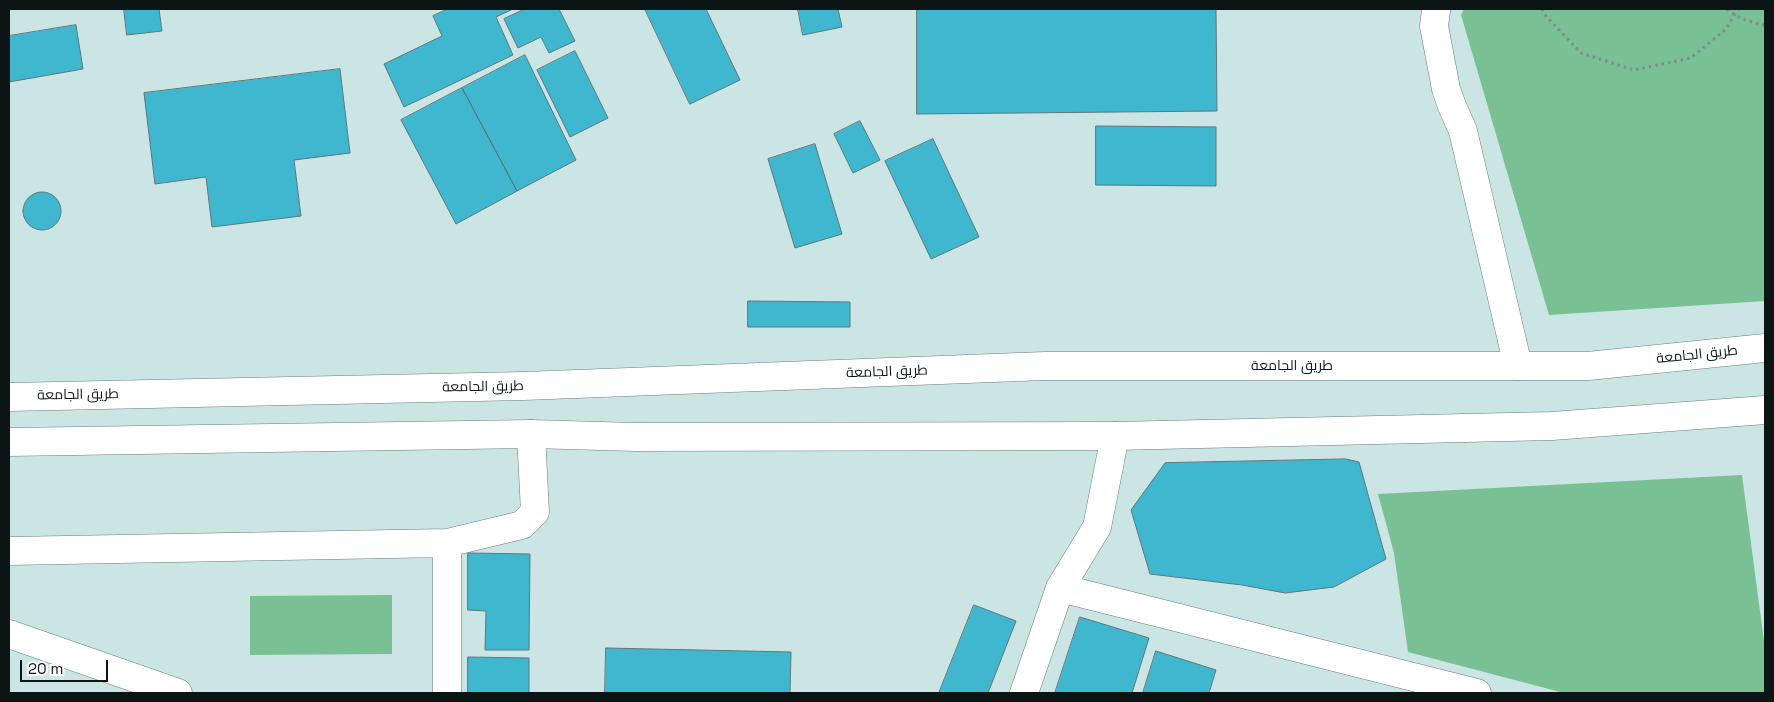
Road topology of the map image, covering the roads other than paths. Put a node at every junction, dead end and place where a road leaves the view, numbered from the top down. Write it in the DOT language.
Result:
graph roads {
  1 [pos="1436,10"];
  2 [pos="1765,348"];
  3 [pos="1518,366"];
  4 [pos="9,397"];
  5 [pos="1765,410"];
  6 [pos="531,434"];
  7 [pos="1115,436"];
  8 [pos="9,442"];
  9 [pos="447,543"];
  10 [pos="9,551"];
  11 [pos="1060,588"];
  12 [pos="9,634"];
  13 [pos="178,693"];
  14 [pos="447,693"];
  15 [pos="1024,693"];
  16 [pos="1478,693"];
  1 -- 3 [label="main road"];
  2 -- 3 [label="main road, طريق الجامعة"];
  3 -- 4 [label="main road, طريق الجامعة"];
  5 -- 7 [label="main road"];
  6 -- 7 [label="main road"];
  6 -- 8 [label="main road"];
  6 -- 9 [label="main road"];
  7 -- 11 [label="main road"];
  9 -- 10 [label="main road"];
  9 -- 14 [label="main road"];
  11 -- 15 [label="main road"];
  11 -- 16 [label="main road"];
  12 -- 13 [label="main road"];
}
